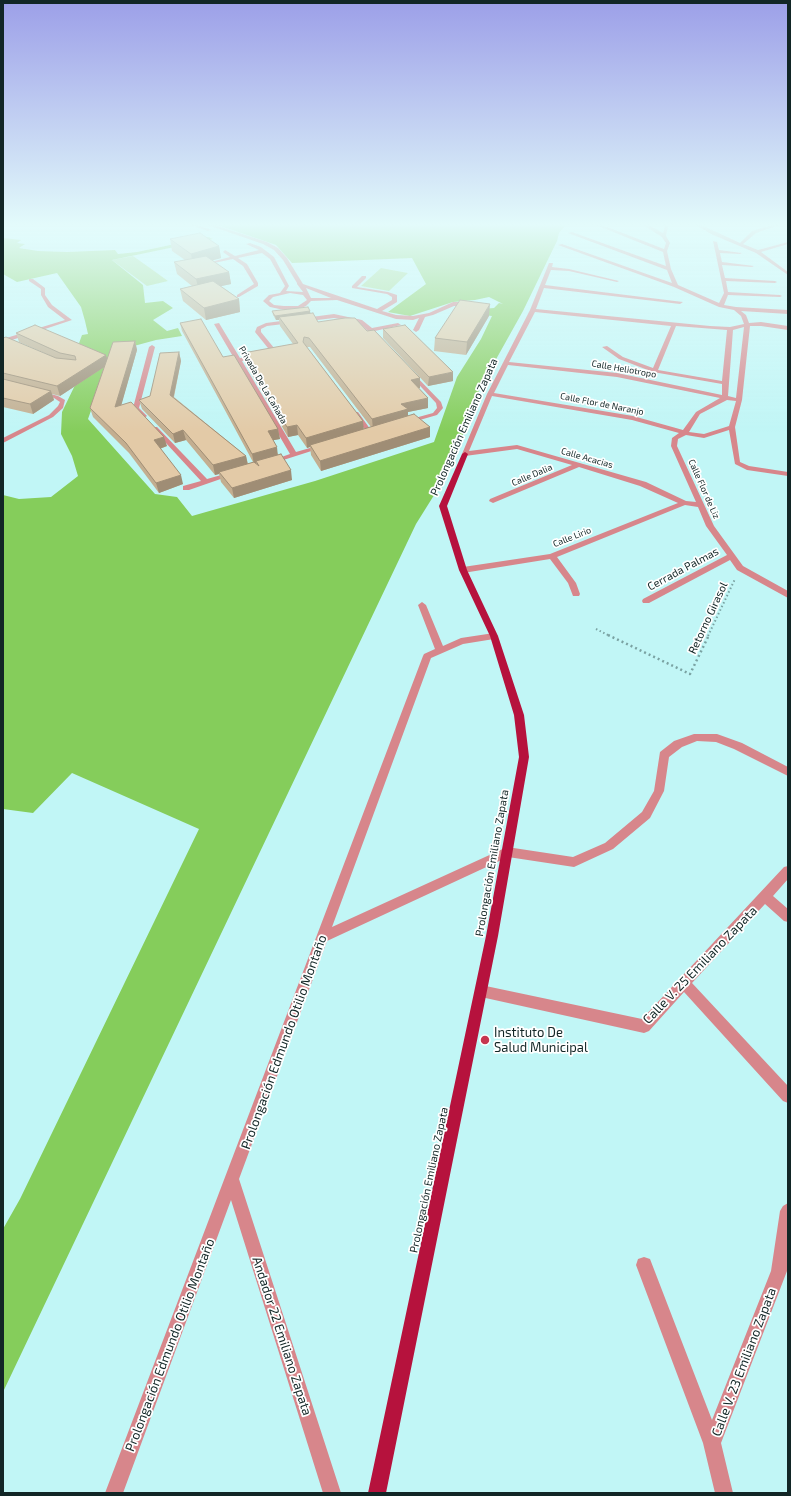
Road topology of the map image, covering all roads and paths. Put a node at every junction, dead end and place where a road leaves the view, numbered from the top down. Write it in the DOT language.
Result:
graph roads {
  1 [pos="43,293"];
  2 [pos="244,293"];
  3 [pos="280,293"];
  4 [pos="298,293"];
  5 [pos="305,293"];
  6 [pos="323,293"];
  7 [pos="376,293"];
  8 [pos="389,293"];
  9 [pos="539,293"];
  10 [pos="601,293"];
  11 [pos="691,293"];
  12 [pos="726,293"];
  13 [pos="239,296"];
  14 [pos="780,296"];
  15 [pos="309,298"];
  16 [pos="339,299"];
  17 [pos="680,302"];
  18 [pos="474,304"];
  19 [pos="388,306"];
  20 [pos="721,306"];
  21 [pos="299,307"];
  22 [pos="736,309"];
  23 [pos="533,310"];
  24 [pos="378,311"];
  25 [pos="788,312"];
  26 [pos="288,315"];
  27 [pos="423,315"];
  28 [pos="305,319"];
  29 [pos="217,324"];
  30 [pos="674,324"];
  31 [pos="398,325"];
  32 [pos="747,325"];
  33 [pos="788,328"];
  34 [pos="730,329"];
  35 [pos="371,330"];
  36 [pos="416,330"];
  37 [pos="5,340"];
  38 [pos="14,343"];
  39 [pos="383,343"];
  40 [pos="605,347"];
  41 [pos="152,348"];
  42 [pos="239,360"];
  43 [pos="506,363"];
  44 [pos="408,370"];
  45 [pos="655,371"];
  46 [pos="725,384"];
  47 [pos="34,392"];
  48 [pos="490,394"];
  49 [pos="725,398"];
  50 [pos="739,400"];
  51 [pos="352,409"];
  52 [pos="147,419"];
  53 [pos="399,424"];
  54 [pos="153,425"];
  55 [pos="732,427"];
  56 [pos="685,433"];
  57 [pos="363,435"];
  58 [pos="3,441"];
  59 [pos="332,444"];
  60 [pos="465,454"];
  61 [pos="294,455"];
  62 [pos="264,464"];
  63 [pos="578,465"];
  64 [pos="243,471"];
  65 [pos="788,474"];
  66 [pos="206,482"];
  67 [pos="186,488"];
  68 [pos="493,501"];
  69 [pos="684,503"];
  70 [pos="699,505"];
  71 [pos="552,556"];
  72 [pos="731,556"];
  73 [pos="740,568"];
  74 [pos="463,570"];
  75 [pos="576,594"];
  76 [pos="788,595"];
  77 [pos="646,601"];
  78 [pos="422,606"];
  79 [pos="596,629"];
  80 [pos="494,636"];
  81 [pos="440,650"];
  82 [pos="788,772"];
  83 [pos="507,852"];
  84 [pos="788,871"];
  85 [pos="765,896"];
  86 [pos="788,917"];
  87 [pos="322,937"];
  88 [pos="684,983"];
  89 [pos="481,991"];
  90 [pos="788,1096"];
  91 [pos="232,1180"];
  92 [pos="788,1211"];
  93 [pos="644,1265"];
  94 [pos="712,1443"];
  95 [pos="114,1493"];
  96 [pos="332,1493"];
  97 [pos="378,1493"];
  98 [pos="724,1493"];
  1 -- 37 [label="street"];
  2 -- 13 [label="street"];
  3 -- 26 [label="street"];
  4 -- 15 [label="street"];
  5 -- 15 [label="street"];
  6 -- 16 [label="street"];
  7 -- 19 [label="street"];
  8 -- 19 [label="street"];
  9 -- 23 [label="street, Prolongación Emiliano Zapata"];
  10 -- 17 [label="street"];
  11 -- 20 [label="street"];
  12 -- 14 [label="street"];
  12 -- 20 [label="street"];
  15 -- 16 [label="street"];
  15 -- 21 [label="street"];
  16 -- 24 [label="street"];
  18 -- 27 [label="street"];
  19 -- 24 [label="street"];
  20 -- 22 [label="street"];
  21 -- 26 [label="street"];
  21 -- 28 [label="street"];
  22 -- 25 [label="street"];
  22 -- 32 [label="street"];
  23 -- 30 [label="street"];
  23 -- 43 [label="street, Prolongación Emiliano Zapata"];
  24 -- 27 [label="street"];
  26 -- 28 [label="street"];
  26 -- 42 [label="street"];
  27 -- 36 [label="street"];
  28 -- 35 [label="street"];
  29 -- 42 [label="street, Privada De La Cañada"];
  30 -- 34 [label="street"];
  30 -- 45 [label="street"];
  31 -- 35 [label="street"];
  32 -- 33 [label="street"];
  32 -- 34 [label="street"];
  32 -- 50 [label="street"];
  34 -- 46 [label="street"];
  35 -- 39 [label="street"];
  37 -- 38 [label="street"];
  40 -- 45 [label="street"];
  41 -- 52 [label="street"];
  42 -- 61 [label="street, Privada De La Cañada"];
  43 -- 48 [label="street, Prolongación Emiliano Zapata"];
  43 -- 49 [label="street, Calle Heliotropo"];
  44 -- 53 [label="street"];
  45 -- 46 [label="street"];
  46 -- 49 [label="street"];
  47 -- 58 [label="street"];
  48 -- 56 [label="street, Calle Flor de Naranjo"];
  48 -- 60 [label="street, Prolongación Emiliano Zapata"];
  49 -- 50 [label="street, Calle Heliotropo"];
  49 -- 56 [label="street"];
  50 -- 55 [label="street"];
  51 -- 57 [label="street"];
  54 -- 66 [label="street"];
  55 -- 56 [label="street, Calle Flor de Naranjo"];
  55 -- 65 [label="street"];
  56 -- 70 [label="street, Calle Flor de Liz"];
  59 -- 61 [label="street"];
  60 -- 63 [label="street, Calle Acacias"];
  60 -- 74 [label="main road, Prolongación Emiliano Zapata"];
  61 -- 62 [label="street"];
  63 -- 68 [label="street, Calle Dalia"];
  63 -- 69 [label="street, Calle Acacias"];
  64 -- 66 [label="street"];
  66 -- 67 [label="street"];
  69 -- 70 [label="street, Calle Acacias"];
  69 -- 71 [label="street, Calle Lirio"];
  70 -- 72 [label="street, Calle Flor de Liz"];
  71 -- 74 [label="street, Calle Lirio"];
  71 -- 75 [label="street"];
  72 -- 73 [label="street, Calle Flor de Liz"];
  72 -- 77 [label="street, Cerrada Palmas"];
  73 -- 76 [label="street, Calle Flor de Liz"];
  73 -- 79 [label="path, Retorno Girasol"];
  74 -- 80 [label="main road, Prolongación Emiliano Zapata"];
  78 -- 81 [label="street"];
  80 -- 81 [label="street, Prolongación Edmundo Otilio Montaño"];
  80 -- 83 [label="main road, Prolongación Emiliano Zapata"];
  81 -- 87 [label="street, Prolongación Edmundo Otilio Montaño"];
  82 -- 83 [label="street"];
  83 -- 87 [label="street"];
  83 -- 89 [label="main road, Prolongación Emiliano Zapata"];
  84 -- 85 [label="street, Calle V. 25 Emiliano Zapata"];
  85 -- 86 [label="street"];
  85 -- 88 [label="street, Calle V. 25 Emiliano Zapata"];
  87 -- 91 [label="street, Prolongación Edmundo Otilio Montaño"];
  88 -- 89 [label="street, Calle V. 25 Emiliano Zapata"];
  88 -- 90 [label="street"];
  89 -- 97 [label="main road, Prolongación Emiliano Zapata"];
  91 -- 95 [label="street, Prolongación Edmundo Otilio Montaño"];
  91 -- 96 [label="street, Andador 22 Emiliano Zapata"];
  92 -- 94 [label="street, Calle V. 23 Emiliano Zapata"];
  93 -- 94 [label="street, Calle V. 23 Emiliano Zapata"];
  94 -- 98 [label="street, Calle V. 23 Emiliano Zapata"];
}
